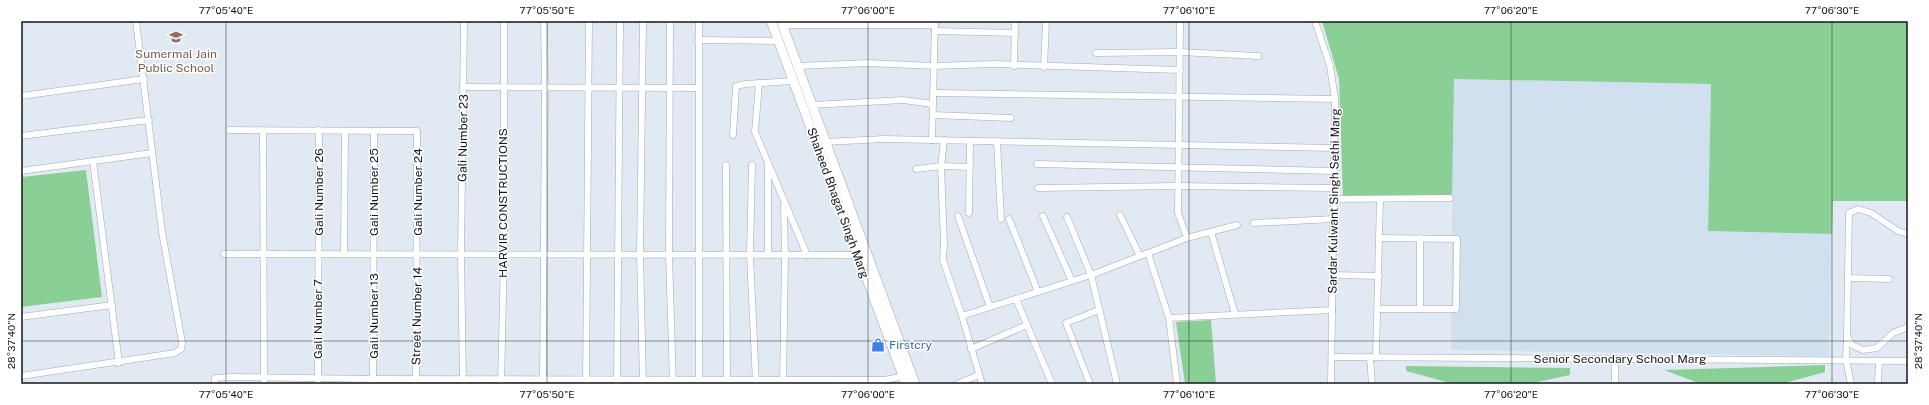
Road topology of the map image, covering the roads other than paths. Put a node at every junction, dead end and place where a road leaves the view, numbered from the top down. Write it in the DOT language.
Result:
graph roads {
  1 [pos="136,21"];
  2 [pos="464,21"];
  3 [pos="504,21"];
  4 [pos="544,21"];
  5 [pos="589,21"];
  6 [pos="620,21"];
  7 [pos="643,21"];
  8 [pos="670,21"];
  9 [pos="699,21"];
  10 [pos="771,21"];
  11 [pos="1015,21"];
  12 [pos="1046,21"];
  13 [pos="1180,21"];
  14 [pos="1316,21"];
  15 [pos="782,23"];
  16 [pos="935,26"];
  17 [pos="1015,33"];
  18 [pos="698,40"];
  19 [pos="778,41"];
  20 [pos="1180,52"];
  21 [pos="1096,53"];
  22 [pos="1258,56"];
  23 [pos="798,66"];
  24 [pos="934,66"];
  25 [pos="1014,66"];
  26 [pos="1044,67"];
  27 [pos="1180,70"];
  28 [pos="144,79"];
  29 [pos="793,81"];
  30 [pos="760,83"];
  31 [pos="463,87"];
  32 [pos="503,87"];
  33 [pos="545,87"];
  34 [pos="589,87"];
  35 [pos="643,87"];
  36 [pos="670,87"];
  37 [pos="619,88"];
  38 [pos="698,88"];
  39 [pos="934,93"];
  40 [pos="21,96"];
  41 [pos="1178,97"];
  42 [pos="1335,99"];
  43 [pos="933,104"];
  44 [pos="812,105"];
  45 [pos="933,115"];
  46 [pos="1010,118"];
  47 [pos="149,120"];
  48 [pos="229,130"];
  49 [pos="263,130"];
  50 [pos="319,130"];
  51 [pos="345,131"];
  52 [pos="374,131"];
  53 [pos="21,136"];
  54 [pos="734,136"];
  55 [pos="932,140"];
  56 [pos="944,140"];
  57 [pos="970,141"];
  58 [pos="825,142"];
  59 [pos="998,142"];
  60 [pos="1178,145"];
  61 [pos="1334,148"];
  62 [pos="152,153"];
  63 [pos="93,161"];
  64 [pos="768,163"];
  65 [pos="1037,164"];
  66 [pos="726,165"];
  67 [pos="752,165"];
  68 [pos="941,166"];
  69 [pos="970,166"];
  70 [pos="1178,168"];
  71 [pos="916,169"];
  72 [pos="21,171"];
  73 [pos="1334,171"];
  74 [pos="1178,186"];
  75 [pos="1038,188"];
  76 [pos="1334,188"];
  77 [pos="1450,198"];
  78 [pos="1334,199"];
  79 [pos="1380,199"];
  80 [pos="784,202"];
  81 [pos="969,213"];
  82 [pos="1120,215"];
  83 [pos="958,216"];
  84 [pos="1043,216"];
  85 [pos="1067,217"];
  86 [pos="1001,219"];
  87 [pos="1009,219"];
  88 [pos="1333,219"];
  89 [pos="1254,223"];
  90 [pos="1237,225"];
  91 [pos="1211,232"];
  92 [pos="1908,234"];
  93 [pos="1188,238"];
  94 [pos="1380,238"];
  95 [pos="1420,238"];
  96 [pos="374,253"];
  97 [pos="1148,253"];
  98 [pos="224,254"];
  99 [pos="262,254"];
  100 [pos="318,254"];
  101 [pos="344,254"];
  102 [pos="418,254"];
  103 [pos="461,254"];
  104 [pos="504,254"];
  105 [pos="588,254"];
  106 [pos="617,254"];
  107 [pos="640,254"];
  108 [pos="669,254"];
  109 [pos="543,255"];
  110 [pos="698,255"];
  111 [pos="728,255"];
  112 [pos="750,255"];
  113 [pos="768,255"];
  114 [pos="785,255"];
  115 [pos="807,255"];
  116 [pos="858,255"];
  117 [pos="1140,256"];
  118 [pos="1091,275"];
  119 [pos="1333,275"];
  120 [pos="1379,276"];
  121 [pos="1848,278"];
  122 [pos="1889,279"];
  123 [pos="1072,281"];
  124 [pos="1038,292"];
  125 [pos="1016,299"];
  126 [pos="112,305"];
  127 [pos="990,307"];
  128 [pos="1378,309"];
  129 [pos="1420,309"];
  130 [pos="1099,310"];
  131 [pos="1332,310"];
  132 [pos="1235,314"];
  133 [pos="962,316"];
  134 [pos="21,317"];
  135 [pos="1169,318"];
  136 [pos="1027,325"];
  137 [pos="1908,327"];
  138 [pos="1847,336"];
  139 [pos="971,349"];
  140 [pos="1332,357"];
  141 [pos="1373,357"];
  142 [pos="1615,359"];
  143 [pos="1846,360"];
  144 [pos="1879,361"];
  145 [pos="1908,361"];
  146 [pos="119,363"];
  147 [pos="979,375"];
  148 [pos="21,376"];
  149 [pos="907,378"];
  150 [pos="264,381"];
  151 [pos="288,381"];
  152 [pos="318,381"];
  153 [pos="344,381"];
  154 [pos="416,381"];
  155 [pos="463,381"];
  156 [pos="373,382"];
  157 [pos="388,382"];
  158 [pos="501,382"];
  159 [pos="543,382"];
  160 [pos="586,382"];
  161 [pos="617,382"];
  162 [pos="643,382"];
  163 [pos="673,382"];
  164 [pos="699,382"];
  165 [pos="727,382"];
  166 [pos="756,382"];
  167 [pos="783,382"];
  168 [pos="840,382"];
  169 [pos="854,382"];
  170 [pos="215,384"];
  171 [pos="916,384"];
  172 [pos="956,384"];
  173 [pos="982,384"];
  174 [pos="1052,384"];
  175 [pos="1090,384"];
  176 [pos="1117,384"];
  177 [pos="1176,384"];
  178 [pos="1331,384"];
  179 [pos="1372,384"];
  180 [pos="1615,384"];
  181 [pos="1850,384"];
  182 [pos="1878,384"];
  1 -- 28 [label="street"];
  2 -- 31 [label="street, Gali Number 23"];
  3 -- 32 [label="street, HARVIR CONSTRUCTIONS"];
  4 -- 33 [label="street"];
  5 -- 34 [label="street"];
  6 -- 37 [label="street"];
  7 -- 35 [label="street"];
  8 -- 36 [label="street"];
  9 -- 18 [label="street"];
  10 -- 19 [label="main road, Shaheed Bhagat Singh Marg"];
  11 -- 17 [label="street"];
  12 -- 26 [label="street"];
  13 -- 20 [label="street"];
  14 -- 42 [label="street, Sardar Kulwant Singh Sethi Marg"];
  15 -- 16 [label="street"];
  15 -- 23 [label="main road, Shaheed Bhagat Singh Marg"];
  16 -- 17 [label="street"];
  16 -- 24 [label="street"];
  17 -- 25 [label="street"];
  18 -- 19 [label="street"];
  18 -- 38 [label="street"];
  19 -- 29 [label="main road, Shaheed Bhagat Singh Marg"];
  20 -- 21 [label="street"];
  20 -- 22 [label="street"];
  20 -- 27 [label="street"];
  23 -- 24 [label="street"];
  23 -- 44 [label="main road, Shaheed Bhagat Singh Marg"];
  24 -- 25 [label="street"];
  24 -- 39 [label="street"];
  25 -- 26 [label="street"];
  26 -- 27 [label="street"];
  27 -- 41 [label="street"];
  28 -- 40 [label="street"];
  28 -- 47 [label="street"];
  29 -- 30 [label="street"];
  29 -- 116 [label="main road, Shaheed Bhagat Singh Marg"];
  30 -- 54 [label="street"];
  30 -- 64 [label="street"];
  31 -- 32 [label="street"];
  31 -- 103 [label="street, Gali Number 23"];
  32 -- 33 [label="street"];
  32 -- 104 [label="street, HARVIR CONSTRUCTIONS"];
  33 -- 34 [label="street"];
  33 -- 109 [label="street"];
  34 -- 37 [label="street"];
  34 -- 105 [label="street"];
  35 -- 36 [label="street"];
  35 -- 37 [label="street"];
  35 -- 107 [label="street"];
  36 -- 38 [label="street"];
  36 -- 108 [label="street"];
  37 -- 106 [label="street"];
  38 -- 110 [label="street"];
  39 -- 41 [label="street"];
  39 -- 43 [label="street"];
  41 -- 42 [label="street"];
  41 -- 60 [label="street"];
  42 -- 61 [label="street, Sardar Kulwant Singh Sethi Marg"];
  43 -- 44 [label="street"];
  43 -- 45 [label="street"];
  44 -- 58 [label="main road, Shaheed Bhagat Singh Marg"];
  45 -- 46 [label="street"];
  45 -- 55 [label="street"];
  47 -- 53 [label="street"];
  47 -- 62 [label="street"];
  48 -- 49 [label="street"];
  49 -- 50 [label="street"];
  49 -- 99 [label="street"];
  50 -- 51 [label="street"];
  50 -- 100 [label="street, Gali Number 26"];
  51 -- 52 [label="street"];
  51 -- 101 [label="street"];
  52 -- 96 [label="street, Gali Number 25"];
  52 -- 102 [label="street, Gali Number 24"];
  55 -- 56 [label="street"];
  55 -- 58 [label="street"];
  56 -- 57 [label="street"];
  56 -- 68 [label="street"];
  57 -- 59 [label="street"];
  57 -- 69 [label="street"];
  58 -- 149 [label="main road, Shaheed Bhagat Singh Marg"];
  59 -- 60 [label="street"];
  59 -- 86 [label="street"];
  60 -- 61 [label="street"];
  60 -- 70 [label="street"];
  61 -- 73 [label="street, Sardar Kulwant Singh Sethi Marg"];
  62 -- 63 [label="street"];
  62 -- 146 [label="street"];
  63 -- 72 [label="street"];
  63 -- 126 [label="street"];
  64 -- 80 [label="street"];
  64 -- 113 [label="street"];
  65 -- 70 [label="street"];
  66 -- 111 [label="street"];
  67 -- 112 [label="street"];
  68 -- 69 [label="street"];
  68 -- 71 [label="street"];
  68 -- 133 [label="street"];
  69 -- 81 [label="street"];
  70 -- 73 [label="street"];
  70 -- 74 [label="street"];
  73 -- 76 [label="street, Sardar Kulwant Singh Sethi Marg"];
  74 -- 75 [label="street"];
  74 -- 76 [label="street"];
  74 -- 93 [label="street"];
  76 -- 78 [label="street, Sardar Kulwant Singh Sethi Marg"];
  77 -- 79 [label="street"];
  78 -- 79 [label="street"];
  78 -- 88 [label="street, Sardar Kulwant Singh Sethi Marg"];
  79 -- 94 [label="street"];
  80 -- 114 [label="street"];
  80 -- 115 [label="street"];
  82 -- 117 [label="street"];
  83 -- 127 [label="street"];
  84 -- 123 [label="street"];
  85 -- 118 [label="street"];
  87 -- 124 [label="street"];
  88 -- 89 [label="street"];
  88 -- 119 [label="street, Sardar Kulwant Singh Sethi Marg"];
  90 -- 91 [label="street"];
  91 -- 93 [label="street"];
  91 -- 132 [label="street"];
  92 -- 121 [label="street"];
  93 -- 97 [label="street"];
  94 -- 95 [label="street"];
  94 -- 120 [label="street"];
  95 -- 129 [label="street"];
  95 -- 129 [label="street"];
  96 -- 101 [label="street"];
  96 -- 102 [label="street"];
  96 -- 156 [label="street, Gali Number 13"];
  97 -- 117 [label="street"];
  97 -- 135 [label="street"];
  98 -- 99 [label="street"];
  99 -- 100 [label="street"];
  99 -- 150 [label="street"];
  100 -- 101 [label="street"];
  100 -- 152 [label="street, Gali Number 7"];
  102 -- 103 [label="street"];
  102 -- 154 [label="street, Street Number 14"];
  103 -- 104 [label="street"];
  103 -- 155 [label="street, Gali Number 23"];
  104 -- 109 [label="street"];
  104 -- 158 [label="street, HARVIR CONSTRUCTIONS"];
  105 -- 106 [label="street"];
  105 -- 109 [label="street"];
  105 -- 160 [label="street"];
  106 -- 107 [label="street"];
  106 -- 161 [label="street"];
  107 -- 108 [label="street"];
  107 -- 162 [label="street"];
  108 -- 110 [label="street"];
  108 -- 163 [label="street"];
  109 -- 159 [label="street"];
  110 -- 111 [label="street"];
  110 -- 164 [label="street"];
  111 -- 112 [label="street"];
  111 -- 165 [label="street"];
  112 -- 113 [label="street"];
  112 -- 166 [label="street"];
  113 -- 114 [label="street"];
  114 -- 115 [label="street"];
  114 -- 167 [label="street"];
  115 -- 116 [label="street"];
  116 -- 149 [label="main road, Shaheed Bhagat Singh Marg"];
  117 -- 118 [label="street"];
  118 -- 123 [label="street"];
  118 -- 130 [label="street"];
  119 -- 120 [label="street"];
  119 -- 131 [label="street, Sardar Kulwant Singh Sethi Marg"];
  120 -- 128 [label="street"];
  121 -- 122 [label="street"];
  121 -- 138 [label="street"];
  123 -- 124 [label="street"];
  124 -- 125 [label="street"];
  125 -- 127 [label="street"];
  125 -- 136 [label="street"];
  126 -- 134 [label="street"];
  126 -- 146 [label="street"];
  127 -- 133 [label="street"];
  128 -- 129 [label="street"];
  128 -- 141 [label="street"];
  130 -- 175 [label="street"];
  130 -- 176 [label="street"];
  131 -- 132 [label="street"];
  131 -- 140 [label="street, Sardar Kulwant Singh Sethi Marg"];
  132 -- 135 [label="street"];
  133 -- 139 [label="street"];
  135 -- 177 [label="street"];
  136 -- 139 [label="street"];
  136 -- 174 [label="street"];
  137 -- 138 [label="street"];
  138 -- 143 [label="street"];
  139 -- 147 [label="street"];
  140 -- 141 [label="street, Senior Secondary School Marg"];
  140 -- 178 [label="street, Sardar Kulwant Singh Sethi Marg"];
  141 -- 142 [label="street, Senior Secondary School Marg"];
  141 -- 179 [label="street"];
  142 -- 143 [label="street, Senior Secondary School Marg"];
  142 -- 180 [label="street"];
  143 -- 144 [label="street, Senior Secondary School Marg"];
  143 -- 181 [label="street"];
  144 -- 145 [label="street, Senior Secondary School Marg"];
  144 -- 182 [label="street"];
  146 -- 148 [label="street"];
  147 -- 172 [label="street"];
  147 -- 173 [label="street"];
  149 -- 169 [label="street"];
  149 -- 171 [label="main road, Shaheed Bhagat Singh Marg"];
  150 -- 151 [label="street"];
  150 -- 170 [label="street"];
  151 -- 152 [label="street"];
  152 -- 153 [label="street"];
  153 -- 156 [label="street"];
  154 -- 155 [label="street"];
  154 -- 157 [label="street"];
  155 -- 158 [label="street"];
  156 -- 157 [label="street"];
  158 -- 159 [label="street"];
  159 -- 160 [label="street"];
  160 -- 161 [label="street"];
  161 -- 162 [label="street"];
  162 -- 163 [label="street"];
  163 -- 164 [label="street"];
  164 -- 165 [label="street"];
  165 -- 166 [label="street"];
  166 -- 167 [label="street"];
  167 -- 168 [label="street"];
  168 -- 169 [label="street"];
}
